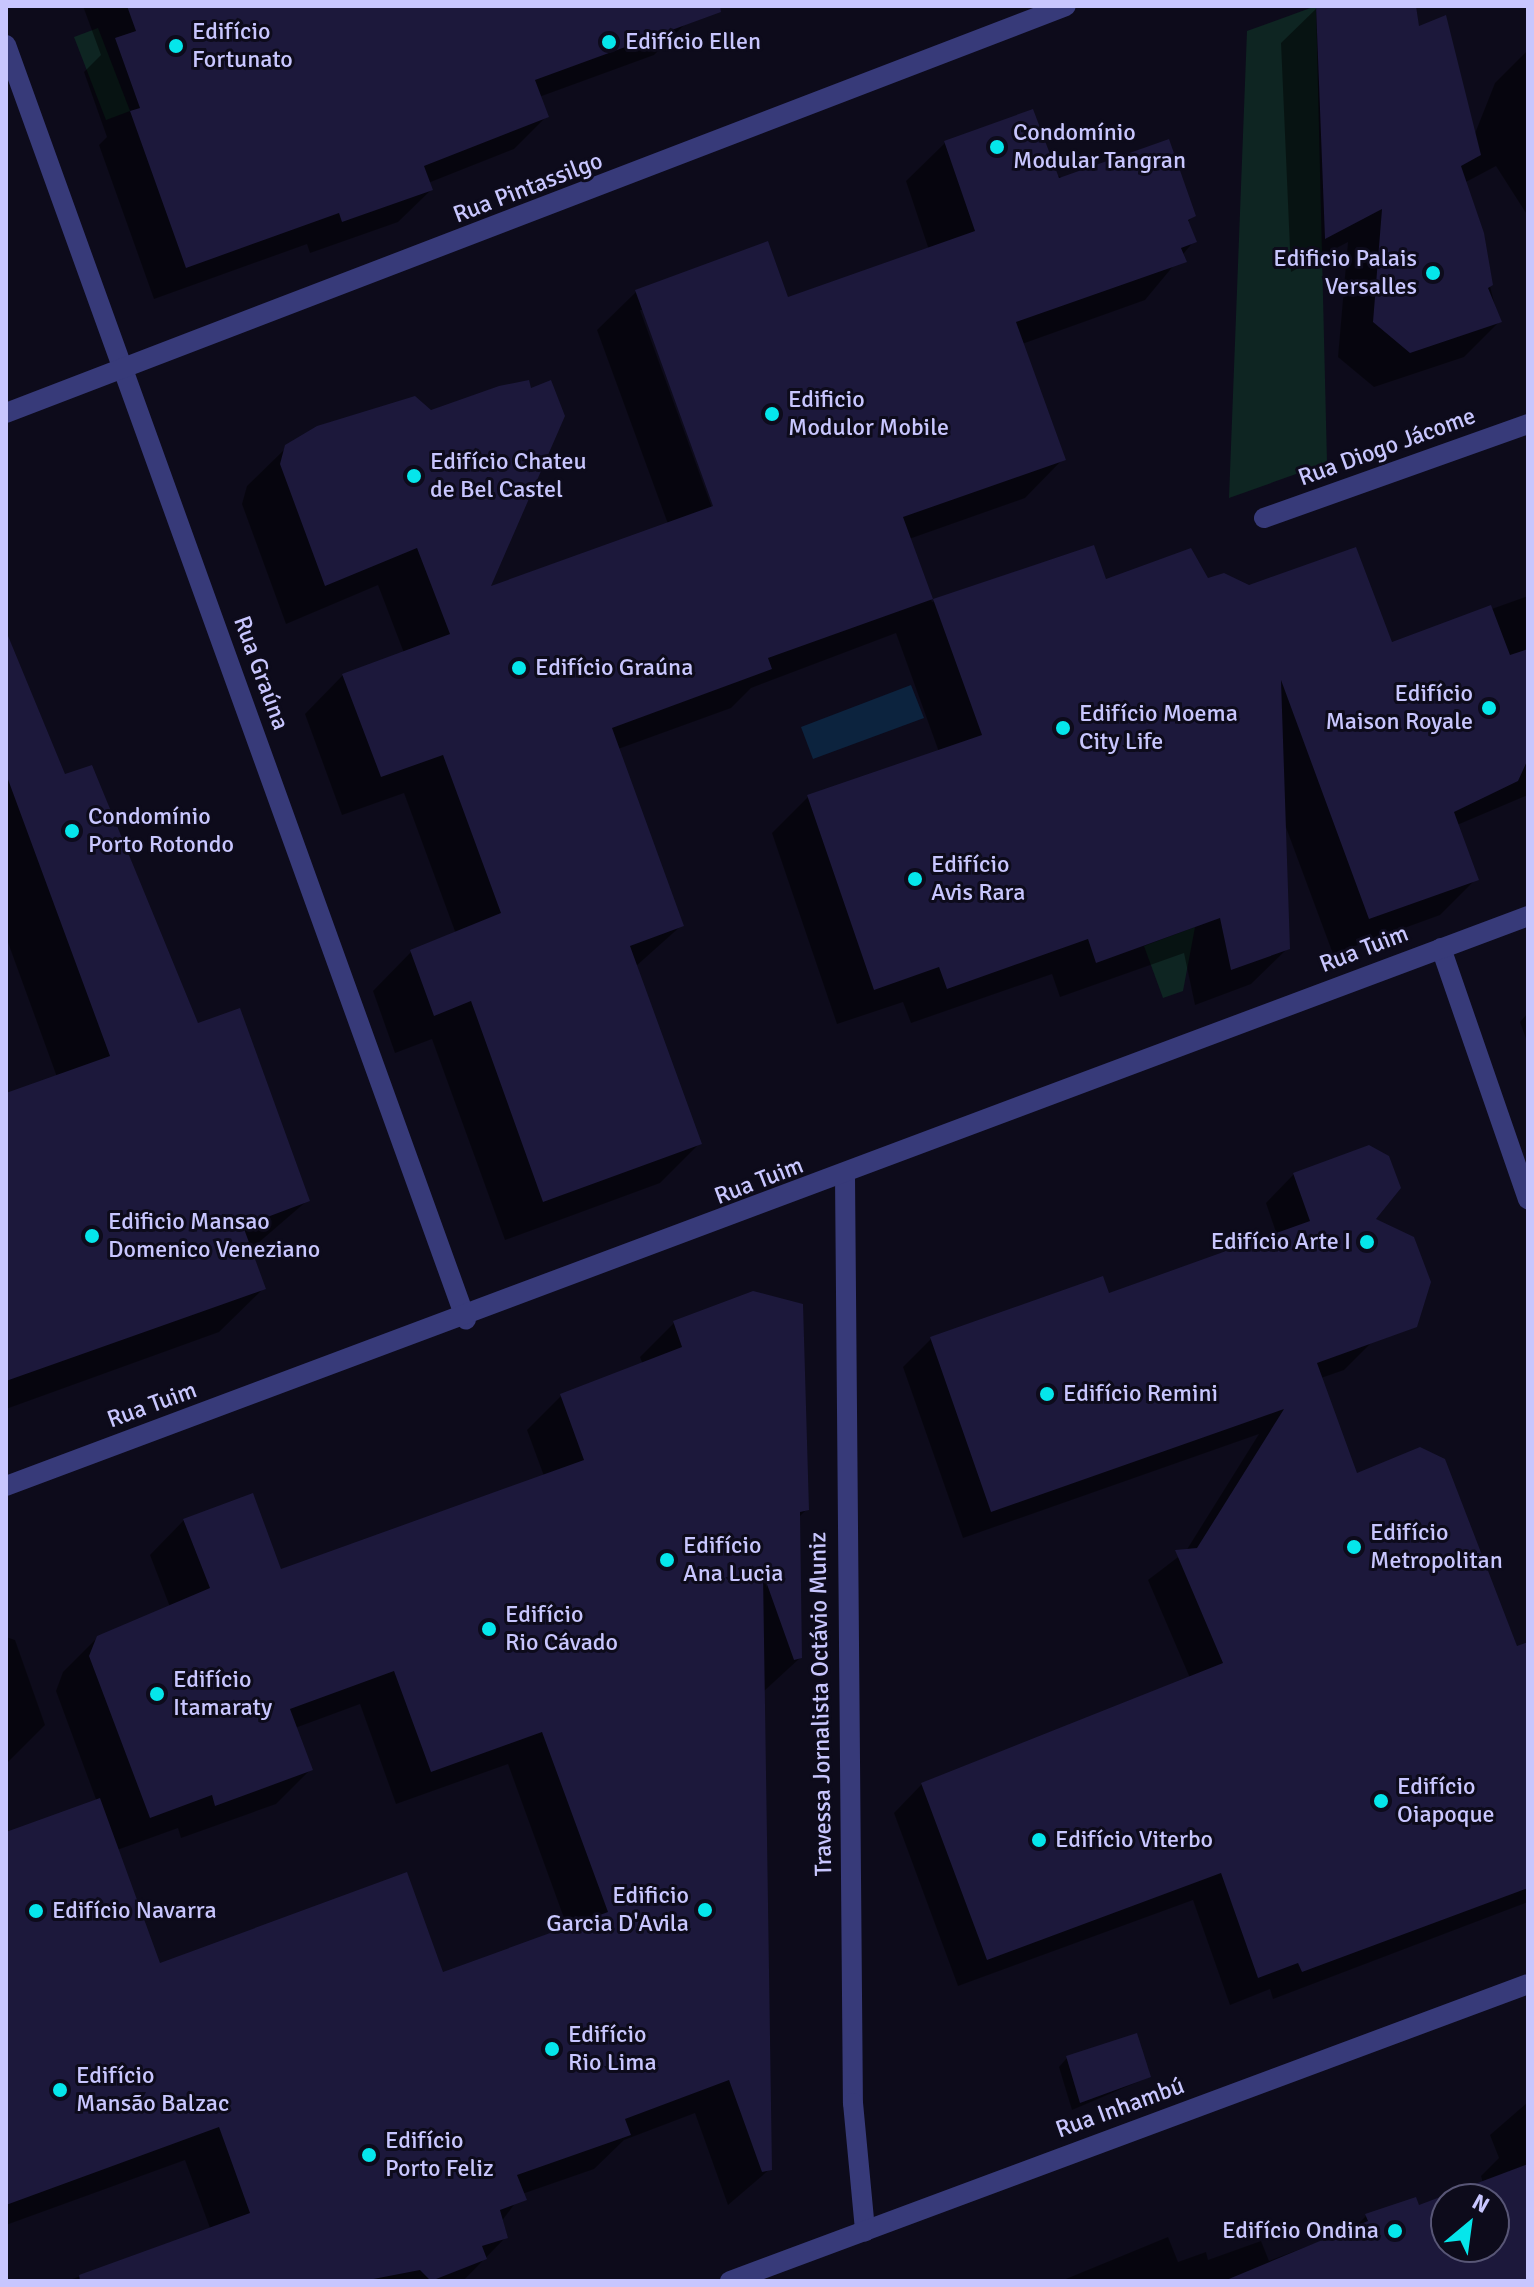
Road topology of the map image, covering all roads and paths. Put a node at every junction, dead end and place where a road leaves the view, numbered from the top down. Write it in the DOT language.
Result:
graph roads {
  1 [pos="1066,6"];
  2 [pos="6,45"];
  3 [pos="125,372"];
  4 [pos="6,413"];
  5 [pos="1528,424"];
  6 [pos="1264,518"];
  7 [pos="1528,916"];
  8 [pos="1441,948"];
  9 [pos="845,1176"];
  10 [pos="1528,1199"];
  11 [pos="466,1320"];
  12 [pos="6,1486"];
  13 [pos="1528,1984"];
  14 [pos="865,2231"];
  15 [pos="730,2281"];
  1 -- 3 [label="street, Rua Pintassilgo"];
  2 -- 3 [label="street, Rua Graúna"];
  3 -- 4 [label="street, Rua Pintassilgo"];
  3 -- 11 [label="street, Rua Graúna"];
  5 -- 6 [label="street, Rua Diogo Jácome"];
  7 -- 8 [label="street, Rua Tuim"];
  8 -- 9 [label="street, Rua Tuim"];
  8 -- 10 [label="street"];
  9 -- 11 [label="street, Rua Tuim"];
  9 -- 14 [label="street, Travessa Jornalista Octávio Muniz"];
  11 -- 12 [label="street, Rua Tuim"];
  13 -- 14 [label="street, Rua Inhambú"];
  14 -- 15 [label="street, Rua Inhambú"];
}
